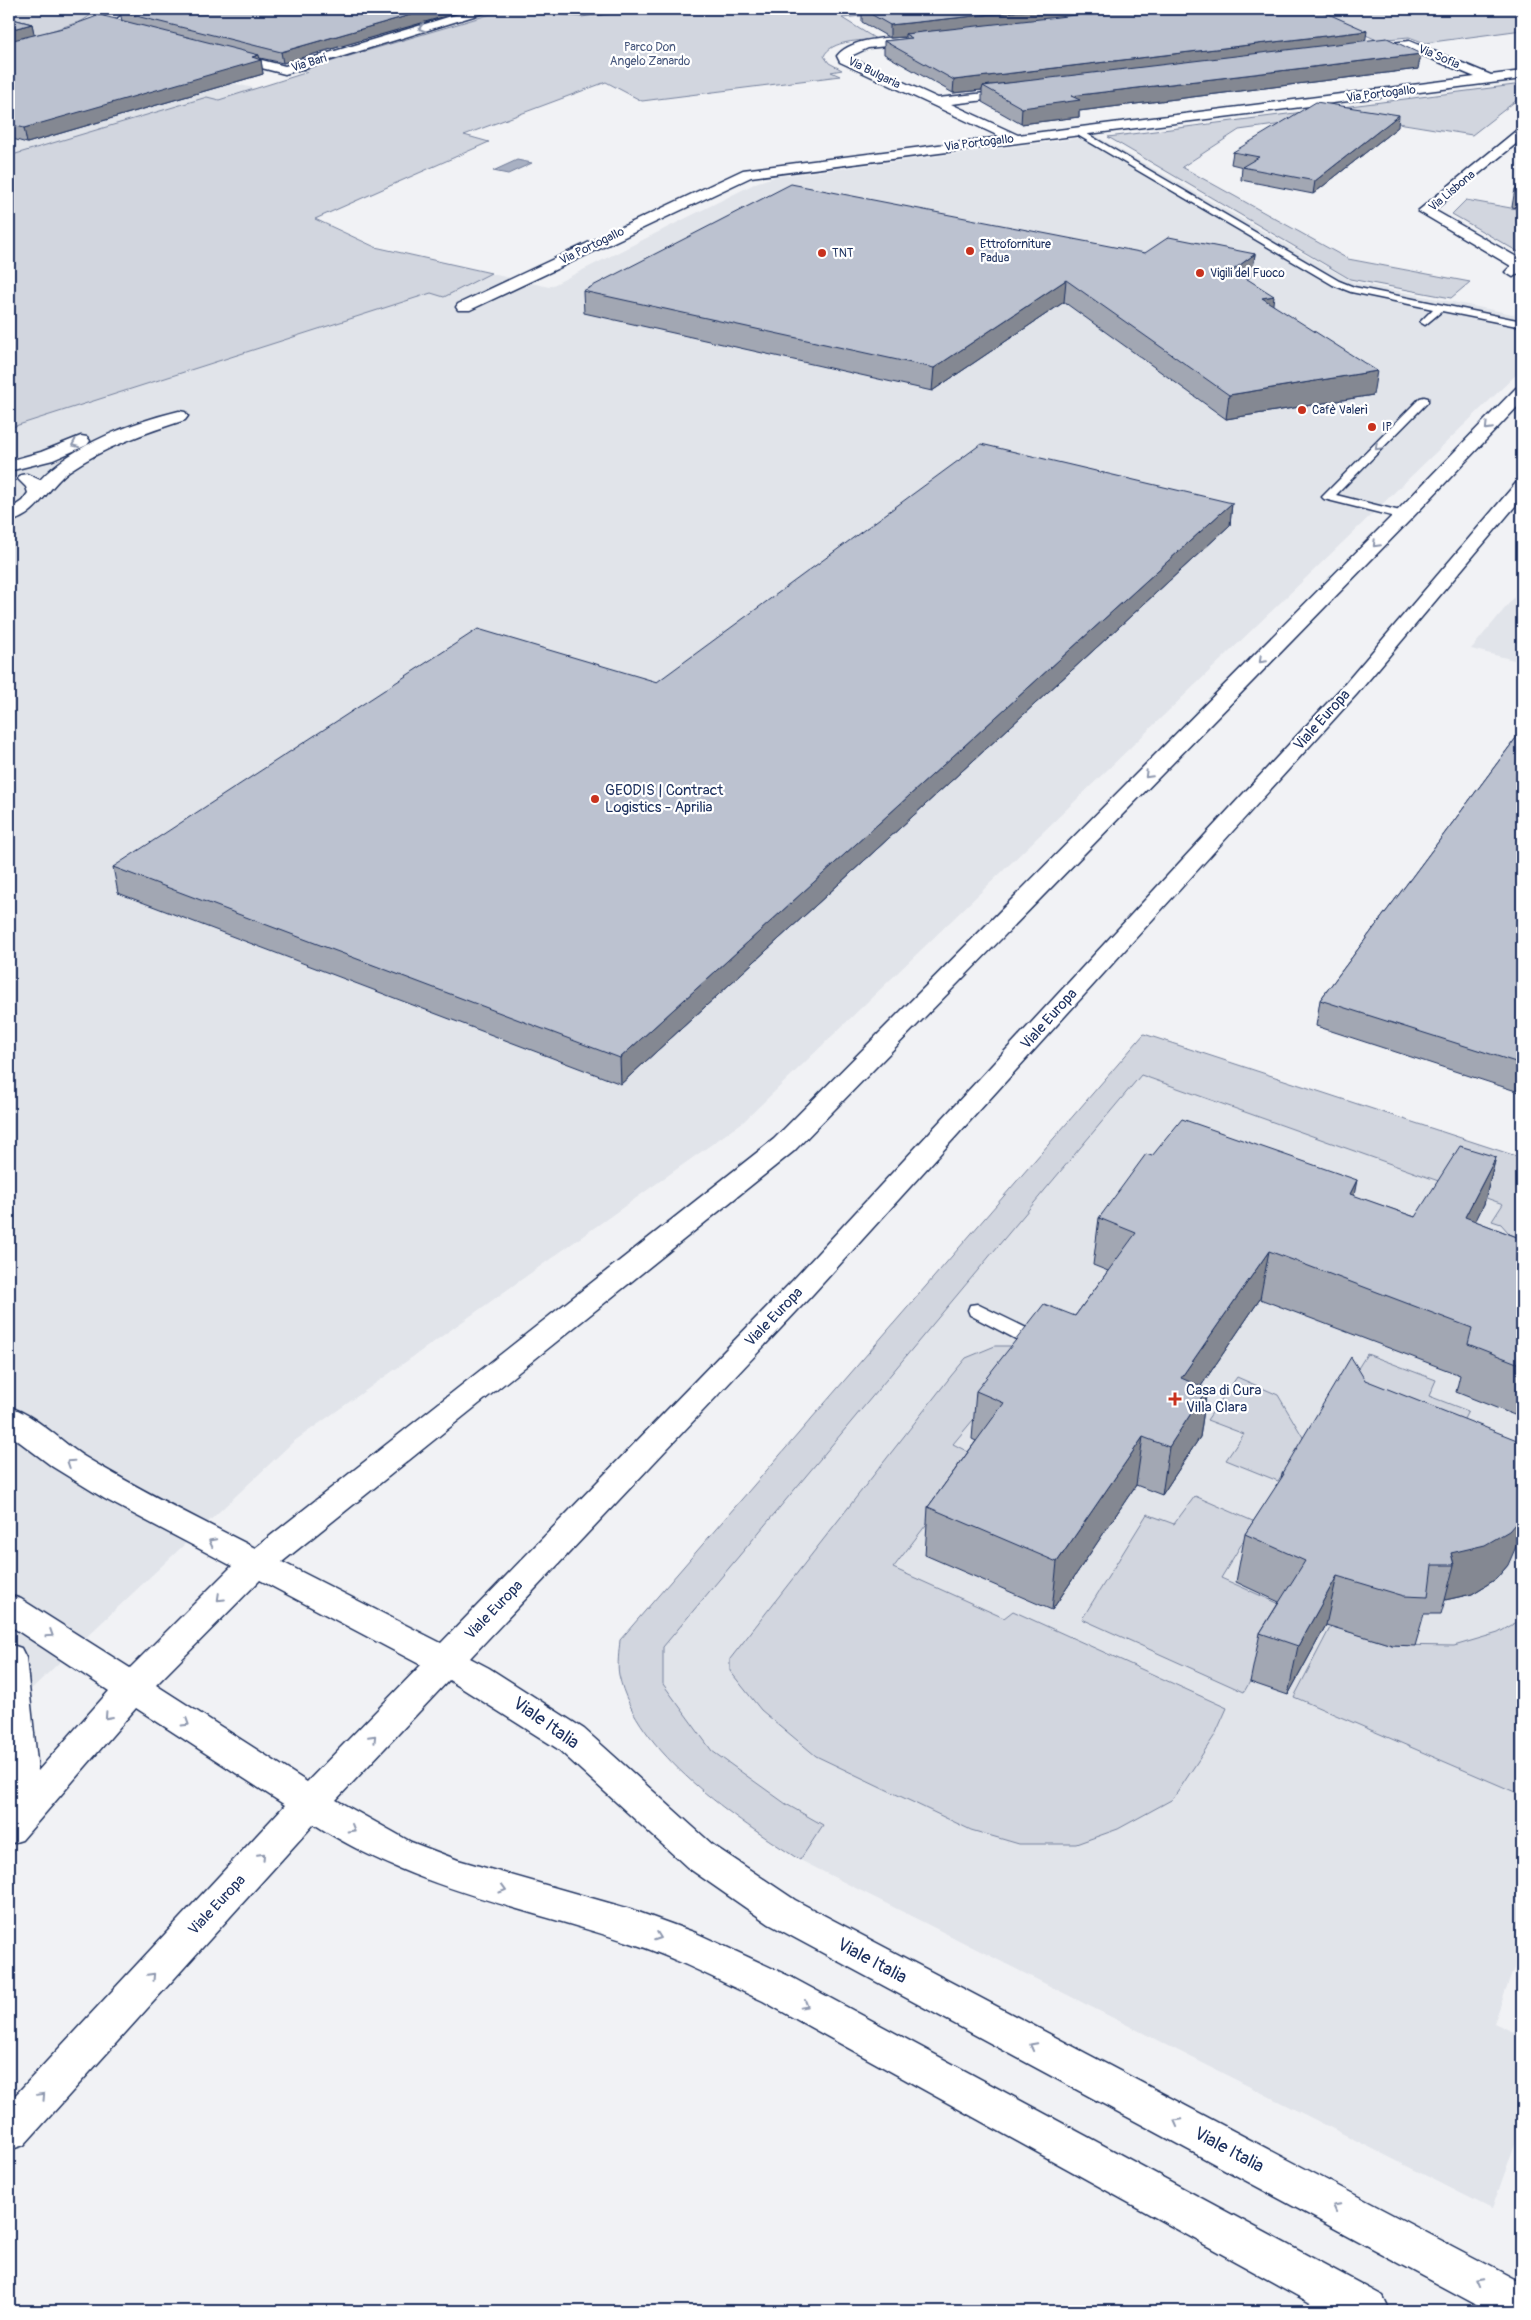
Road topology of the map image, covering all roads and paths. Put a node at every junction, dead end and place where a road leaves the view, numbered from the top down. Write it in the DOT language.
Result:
graph roads {
  1 [pos="122,9"];
  2 [pos="486,9"];
  3 [pos="565,9"];
  4 [pos="611,9"];
  5 [pos="102,23"];
  6 [pos="121,28"];
  7 [pos="931,38"];
  8 [pos="9,50"];
  9 [pos="1352,52"];
  10 [pos="218,53"];
  11 [pos="1522,76"];
  12 [pos="1492,80"];
  13 [pos="1032,91"];
  14 [pos="937,102"];
  15 [pos="1077,131"];
  16 [pos="1522,133"];
  17 [pos="1016,139"];
  18 [pos="1513,272"];
  19 [pos="464,307"];
  20 [pos="1440,308"];
  21 [pos="1425,322"];
  22 [pos="1522,324"];
  23 [pos="1522,392"];
  24 [pos="1424,400"];
  25 [pos="179,416"];
  26 [pos="139,429"];
  27 [pos="9,466"];
  28 [pos="9,472"];
  29 [pos="1522,487"];
  30 [pos="37,493"];
  31 [pos="15,514"];
  32 [pos="1404,515"];
  33 [pos="9,528"];
  34 [pos="977,1310"];
  35 [pos="1043,1344"];
  36 [pos="9,1418"];
  37 [pos="255,1565"];
  38 [pos="9,1608"];
  39 [pos="9,1658"];
  40 [pos="444,1662"];
  41 [pos="132,1689"];
  42 [pos="310,1803"];
  43 [pos="16,1820"];
  44 [pos="9,2131"];
  45 [pos="1522,2306"];
  46 [pos="1368,2311"];
  1 -- 5 [label="street"];
  2 -- 10 [label="street, Via Bari, one-way"];
  3 -- 4 [label="street"];
  5 -- 6 [label="street"];
  5 -- 8 [label="street"];
  7 -- 14 [label="street, Via Bulgaria"];
  9 -- 12 [label="street, Via Sofia"];
  11 -- 12 [label="street, Via Portogallo"];
  12 -- 15 [label="street, Via Portogallo"];
  13 -- 14 [label="street"];
  14 -- 17 [label="street, Via Bulgaria"];
  15 -- 17 [label="street, Via Portogallo"];
  15 -- 20 [label="lane"];
  16 -- 18 [label="street, Via Lisbona"];
  17 -- 19 [label="street, Via Portogallo"];
  20 -- 21 [label="lane"];
  20 -- 22 [label="lane"];
  23 -- 32 [label="street, one-way"];
  24 -- 32 [label="lane, one-way"];
  25 -- 26 [label="street"];
  26 -- 27 [label="street, one-way"];
  26 -- 30 [label="street"];
  28 -- 30 [label="street"];
  29 -- 40 [label="street, Viale Europa"];
  30 -- 31 [label="street"];
  31 -- 33 [label="street"];
  32 -- 37 [label="street, one-way"];
  34 -- 35 [label="lane"];
  37 -- 36 [label="street, Viale Italia, one-way"];
  37 -- 40 [label="street, Viale Italia"];
  37 -- 41 [label="street, one-way"];
  38 -- 41 [label="street, one-way"];
  39 -- 43 [label="street"];
  42 -- 40 [label="street, Viale Europa, one-way"];
  45 -- 40 [label="street, Viale Italia, one-way"];
  41 -- 42 [label="street, one-way"];
  41 -- 43 [label="street, one-way"];
  44 -- 42 [label="street, Viale Europa, one-way"];
  42 -- 46 [label="street, one-way"];
}
